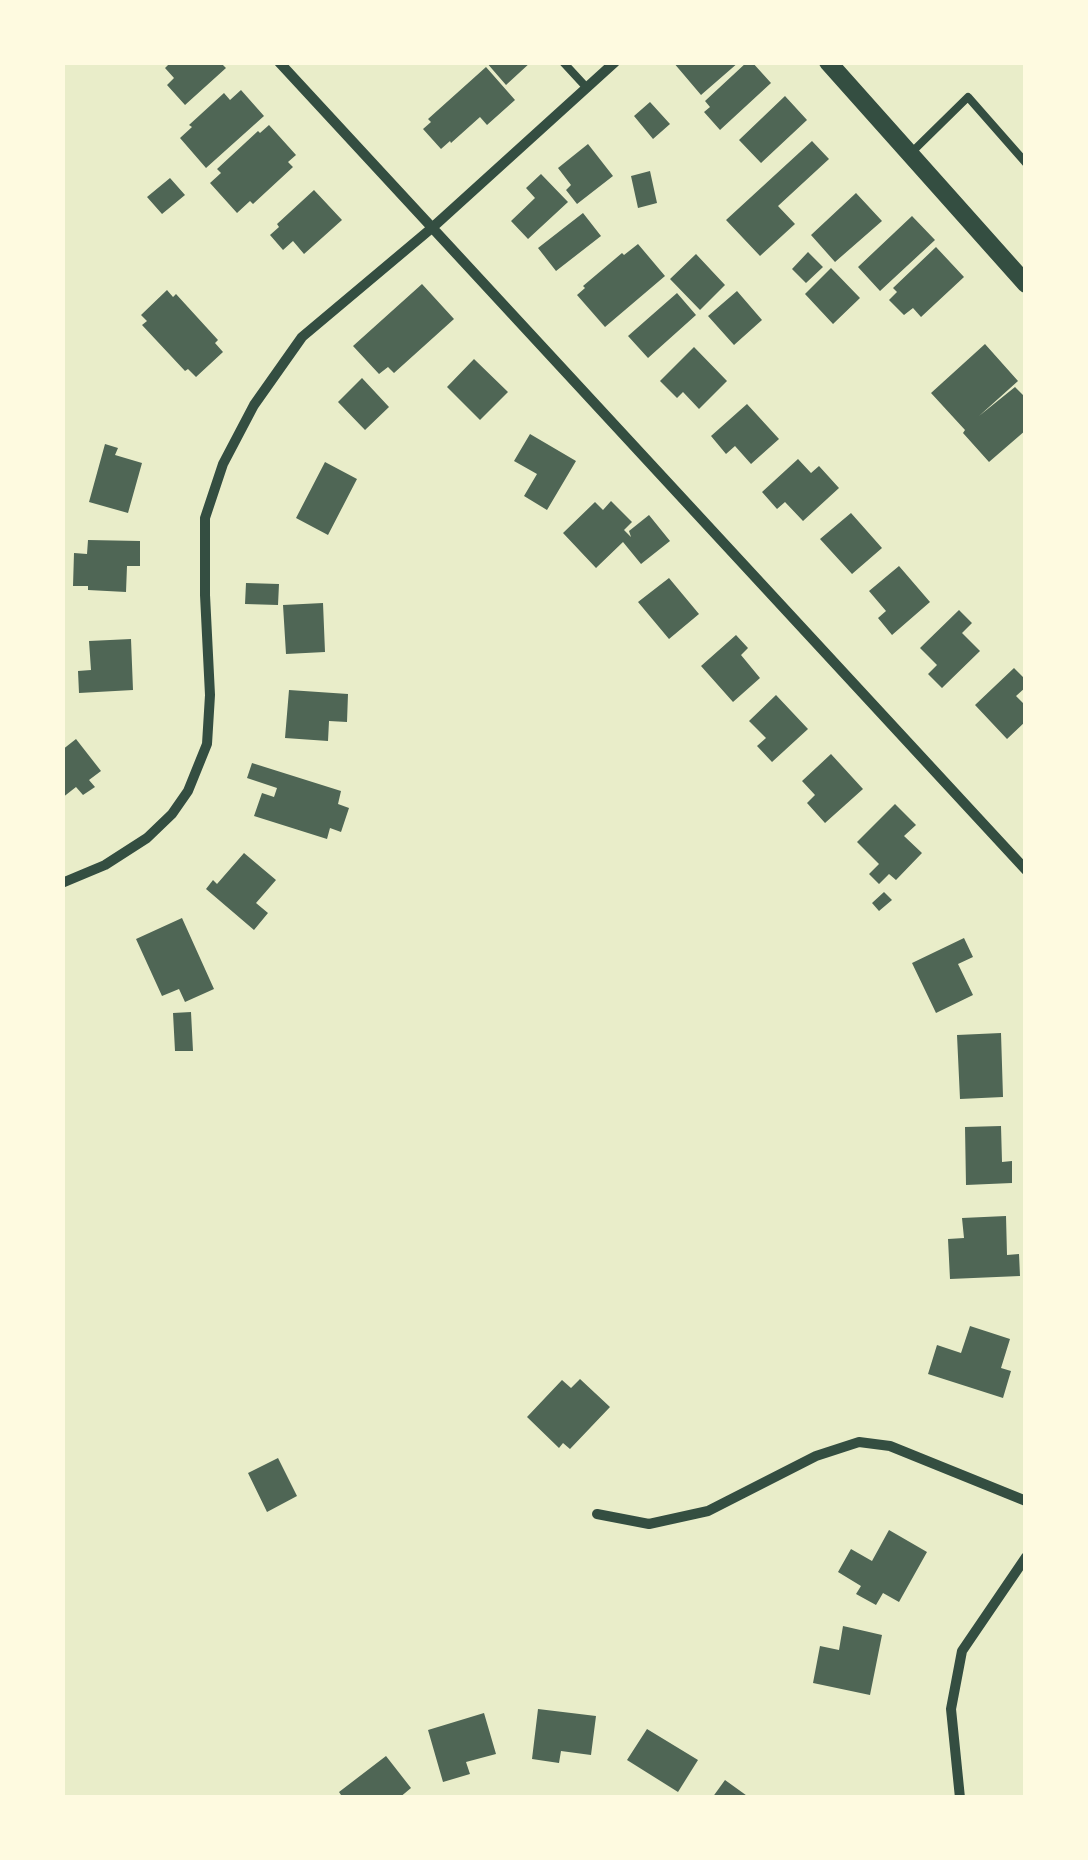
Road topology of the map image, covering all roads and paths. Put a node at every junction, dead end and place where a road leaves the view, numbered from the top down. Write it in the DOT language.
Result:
graph roads {
  1 [pos="279,62"];
  2 [pos="563,62"];
  3 [pos="616,62"];
  4 [pos="828,62"];
  5 [pos="587,88"];
  6 [pos="910,154"];
  7 [pos="1026,163"];
  8 [pos="432,227"];
  9 [pos="1026,284"];
  10 [pos="1026,870"];
  11 [pos="62,883"];
  12 [pos="1026,1501"];
  13 [pos="597,1514"];
  14 [pos="1026,1557"];
  15 [pos="960,1798"];
  1 -- 8 [label="street"];
  2 -- 5 [label="lane"];
  3 -- 5 [label="street"];
  4 -- 6 [label="street"];
  5 -- 8 [label="street"];
  6 -- 7 [label="lane"];
  6 -- 9 [label="street"];
  8 -- 10 [label="street"];
  8 -- 11 [label="street"];
  12 -- 13 [label="street"];
  14 -- 15 [label="street"];
}
